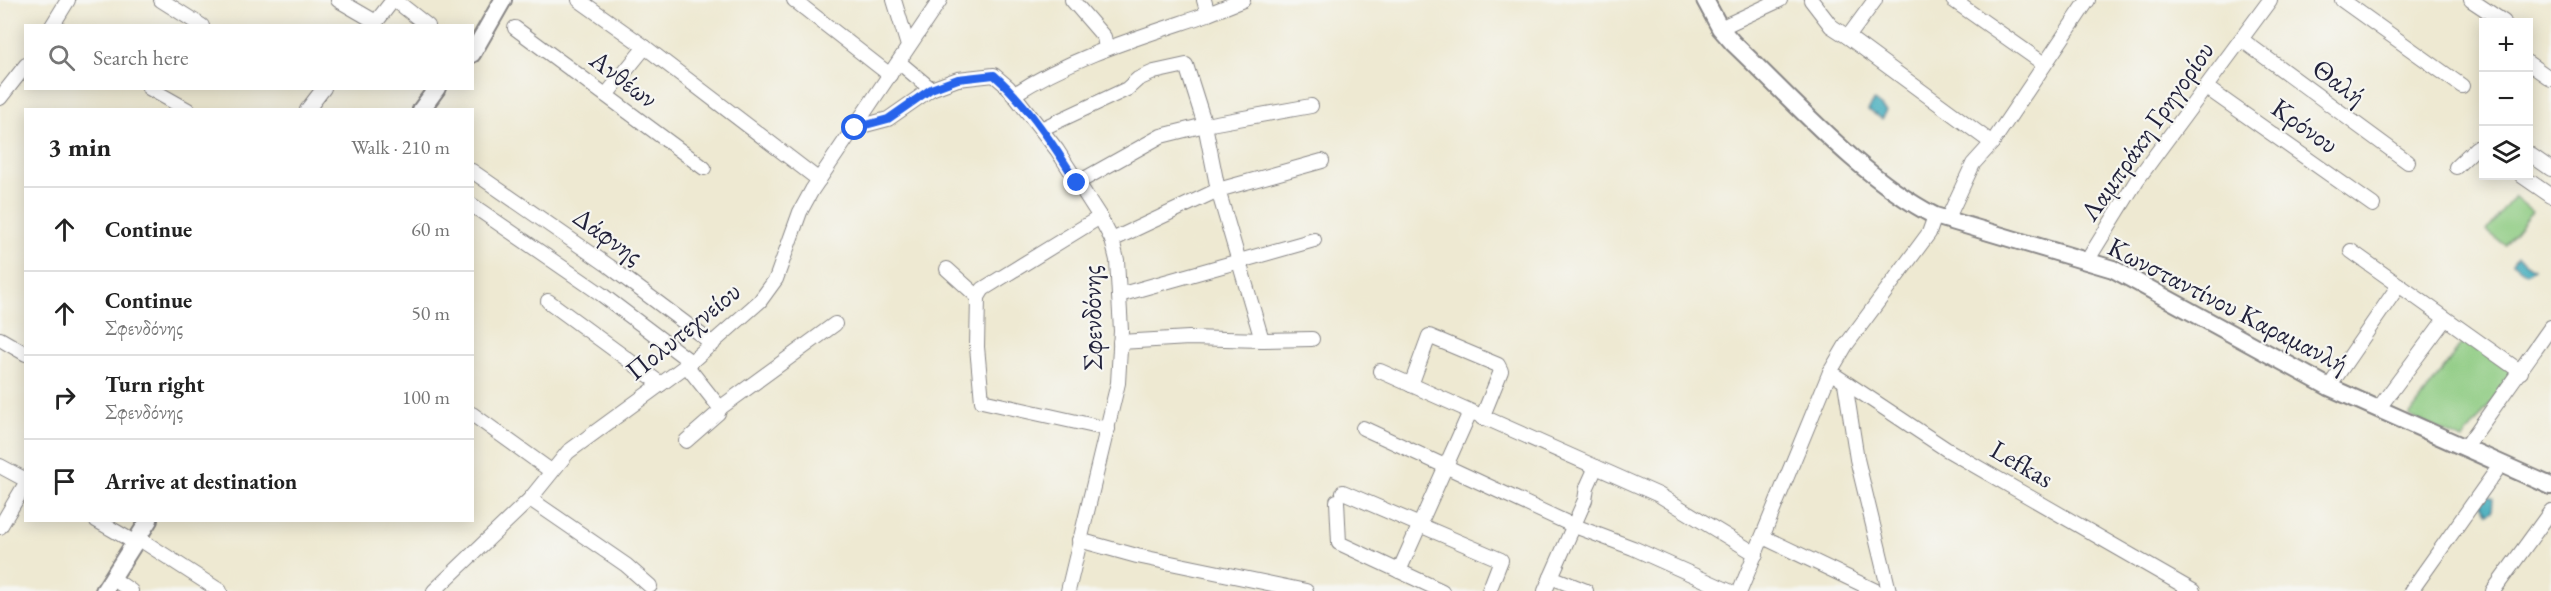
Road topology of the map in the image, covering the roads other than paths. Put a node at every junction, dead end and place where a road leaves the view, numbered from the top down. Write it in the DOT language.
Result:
graph roads {
  1 [pos="68,0"];
  2 [pos="161,0"];
  3 [pos="338,0"];
  4 [pos="394,0"];
  5 [pos="493,0"];
  6 [pos="503,0"];
  7 [pos="579,0"];
  8 [pos="794,0"];
  9 [pos="940,0"];
  10 [pos="1072,0"];
  11 [pos="1244,0"];
  12 [pos="1705,0"];
  13 [pos="1780,0"];
  14 [pos="1811,0"];
  15 [pos="1875,0"];
  16 [pos="1953,0"];
  17 [pos="2088,0"];
  18 [pos="2270,0"];
  19 [pos="2342,0"];
  20 [pos="2471,0"];
  21 [pos="892,1"];
  22 [pos="1206,7"];
  23 [pos="2498,18"];
  24 [pos="53,24"];
  25 [pos="199,24"];
  26 [pos="375,24"];
  27 [pos="425,24"];
  28 [pos="515,28"];
  29 [pos="1720,28"];
  30 [pos="474,34"];
  31 [pos="1848,37"];
  32 [pos="2242,40"];
  33 [pos="908,46"];
  34 [pos="645,47"];
  35 [pos="1106,48"];
  36 [pos="474,51"];
  37 [pos="900,63"];
  38 [pos="2044,64"];
  39 [pos="2533,66"];
  40 [pos="24,67"];
  41 [pos="891,75"];
  42 [pos="2551,79"];
  43 [pos="2462,86"];
  44 [pos="2207,88"];
  45 [pos="931,89"];
  46 [pos="153,90"];
  47 [pos="317,90"];
  48 [pos="436,90"];
  49 [pos="447,90"];
  50 [pos="606,95"];
  51 [pos="1013,95"];
  52 [pos="0,98"];
  53 [pos="1311,106"];
  54 [pos="184,108"];
  55 [pos="308,108"];
  56 [pos="422,108"];
  57 [pos="435,108"];
  58 [pos="1205,125"];
  59 [pos="855,128"];
  60 [pos="1041,129"];
  61 [pos="1992,143"];
  62 [pos="2479,149"];
  63 [pos="2533,156"];
  64 [pos="1322,161"];
  65 [pos="2408,162"];
  66 [pos="2456,167"];
  67 [pos="704,168"];
  68 [pos="2551,169"];
  69 [pos="474,172"];
  70 [pos="819,180"];
  71 [pos="2528,180"];
  72 [pos="1077,183"];
  73 [pos="1218,190"];
  74 [pos="2551,196"];
  75 [pos="2373,205"];
  76 [pos="474,206"];
  77 [pos="1100,217"];
  78 [pos="1941,218"];
  79 [pos="1112,240"];
  80 [pos="1314,240"];
  81 [pos="2351,251"];
  82 [pos="2087,261"];
  83 [pos="1240,263"];
  84 [pos="947,269"];
  85 [pos="2399,285"];
  86 [pos="1119,295"];
  87 [pos="978,297"];
  88 [pos="548,301"];
  89 [pos="2445,319"];
  90 [pos="835,324"];
  91 [pos="2549,334"];
  92 [pos="0,339"];
  93 [pos="1312,339"];
  94 [pos="1262,340"];
  95 [pos="1120,342"];
  96 [pos="713,344"];
  97 [pos="24,353"];
  98 [pos="689,363"];
  99 [pos="1380,371"];
  100 [pos="1830,372"];
  101 [pos="2521,372"];
  102 [pos="1845,383"];
  103 [pos="661,384"];
  104 [pos="1411,385"];
  105 [pos="2329,387"];
  106 [pos="720,408"];
  107 [pos="2378,409"];
  108 [pos="474,415"];
  109 [pos="1476,415"];
  110 [pos="1363,428"];
  111 [pos="1108,429"];
  112 [pos="686,441"];
  113 [pos="2465,448"];
  114 [pos="2501,464"];
  115 [pos="0,466"];
  116 [pos="1446,466"];
  117 [pos="1596,467"];
  118 [pos="551,471"];
  119 [pos="24,481"];
  120 [pos="24,485"];
  121 [pos="2551,486"];
  122 [pos="530,499"];
  123 [pos="2551,511"];
  124 [pos="100,522"];
  125 [pos="138,522"];
  126 [pos="147,522"];
  127 [pos="1572,525"];
  128 [pos="0,527"];
  129 [pos="1420,528"];
  130 [pos="1763,537"];
  131 [pos="132,538"];
  132 [pos="1079,540"];
  133 [pos="1756,554"];
  134 [pos="1399,571"];
  135 [pos="1551,577"];
  136 [pos="108,585"];
  137 [pos="650,586"];
  138 [pos="95,591"];
  139 [pos="131,591"];
  140 [pos="220,591"];
  141 [pos="434,591"];
  142 [pos="1068,591"];
  143 [pos="1306,591"];
  144 [pos="1442,591"];
  145 [pos="1489,591"];
  146 [pos="1545,591"];
  147 [pos="1586,591"];
  148 [pos="1729,591"];
  149 [pos="1740,591"];
  150 [pos="1876,591"];
  151 [pos="1889,591"];
  152 [pos="2193,591"];
  153 [pos="2411,591"];
  154 [pos="2493,591"];
  1 -- 24 [label="street"];
  2 -- 25 [label="street"];
  3 -- 26 [label="street"];
  4 -- 26 [label="street"];
  4 -- 27 [label="street"];
  5 -- 30 [label="main road"];
  6 -- 36 [label="main road"];
  7 -- 34 [label="street"];
  8 -- 41 [label="street"];
  9 -- 33 [label="street, Πολυτεχνείου"];
  10 -- 35 [label="street"];
  11 -- 22 [label="street"];
  12 -- 29 [label="main road, Κωνσταντίνου Καραμανλή"];
  13 -- 29 [label="street"];
  14 -- 31 [label="street"];
  15 -- 31 [label="street"];
  16 -- 38 [label="street"];
  17 -- 38 [label="street"];
  18 -- 32 [label="street, Λαμπράκη Γρηγορίου"];
  19 -- 43 [label="street"];
  20 -- 23 [label="street"];
  21 -- 33 [label="street"];
  22 -- 35 [label="street"];
  28 -- 50 [label="street, Ανθέων"];
  29 -- 78 [label="main road, Κωνσταντίνου Καραμανλή"];
  31 -- 61 [label="street"];
  32 -- 44 [label="street, Λαμπράκη Γρηγορίου"];
  32 -- 65 [label="street, Θαλή"];
  33 -- 37 [label="street, Πολυτεχνείου"];
  34 -- 50 [label="street"];
  34 -- 70 [label="street"];
  35 -- 51 [label="street"];
  37 -- 41 [label="street, Πολυτεχνείου"];
  37 -- 45 [label="street"];
  38 -- 61 [label="street"];
  39 -- 42 [label="street"];
  40 -- 52 [label="street"];
  41 -- 59 [label="street, Πολυτεχνείου"];
  44 -- 75 [label="street, Κρόνου"];
  44 -- 82 [label="street, Λαμπράκη Γρηγορίου"];
  45 -- 51 [label="street, Σφενδόνης"];
  45 -- 59 [label="street"];
  46 -- 54 [label="street"];
  47 -- 55 [label="street"];
  48 -- 56 [label="main road"];
  49 -- 57 [label="main road"];
  50 -- 67 [label="street, Ανθέων"];
  51 -- 60 [label="street, Σφενδόνης"];
  53 -- 58 [label="street"];
  58 -- 60 [label="street"];
  58 -- 72 [label="street"];
  58 -- 73 [label="street"];
  59 -- 70 [label="street, Πολυτεχνείου"];
  60 -- 72 [label="street, Σφενδόνης"];
  61 -- 78 [label="street"];
  62 -- 66 [label="street"];
  63 -- 68 [label="street"];
  64 -- 73 [label="street"];
  69 -- 96 [label="street, Δάφνης"];
  70 -- 96 [label="street, Πολυτεχνείου"];
  71 -- 74 [label="street"];
  72 -- 77 [label="street, Σφενδόνης"];
  73 -- 79 [label="street"];
  73 -- 83 [label="street"];
  76 -- 98 [label="street"];
  77 -- 79 [label="street, Σφενδόνης"];
  77 -- 87 [label="street"];
  78 -- 82 [label="main road, Κωνσταντίνου Καραμανλή"];
  78 -- 100 [label="street"];
  79 -- 86 [label="street, Σφενδόνης"];
  80 -- 83 [label="street"];
  81 -- 85 [label="street"];
  82 -- 105 [label="main road, Κωνσταντίνου Καραμανλή"];
  83 -- 86 [label="street"];
  83 -- 94 [label="street"];
  84 -- 87 [label="street"];
  85 -- 89 [label="street"];
  85 -- 105 [label="street"];
  86 -- 95 [label="street, Σφενδόνης"];
  87 -- 111 [label="street"];
  88 -- 103 [label="street"];
  89 -- 101 [label="street"];
  89 -- 107 [label="street"];
  90 -- 106 [label="street"];
  91 -- 101 [label="street"];
  92 -- 97 [label="street"];
  93 -- 94 [label="street"];
  94 -- 95 [label="street"];
  95 -- 111 [label="street, Σφενδόνης"];
  96 -- 98 [label="street, Πολυτεχνείου"];
  98 -- 103 [label="street, Πολυτεχνείου"];
  98 -- 106 [label="street"];
  99 -- 104 [label="street"];
  100 -- 102 [label="street, Lefkas"];
  100 -- 130 [label="street"];
  101 -- 113 [label="street"];
  102 -- 151 [label="street"];
  102 -- 152 [label="street, Lefkas"];
  103 -- 118 [label="street, Πολυτεχνείου"];
  104 -- 109 [label="street"];
  104 -- 109 [label="street"];
  105 -- 107 [label="main road, Κωνσταντίνου Καραμανλή"];
  106 -- 112 [label="street"];
  107 -- 113 [label="main road, Κωνσταντίνου Καραμανλή"];
  108 -- 118 [label="street"];
  109 -- 116 [label="street"];
  109 -- 117 [label="street"];
  110 -- 116 [label="street"];
  111 -- 132 [label="street, Σφενδόνης"];
  113 -- 114 [label="main road, Κωνσταντίνου Καραμανλή"];
  114 -- 121 [label="main road, Κωνσταντίνου Καραμανλή"];
  114 -- 153 [label="street"];
  115 -- 119 [label="street"];
  116 -- 127 [label="street"];
  116 -- 129 [label="street"];
  117 -- 127 [label="street"];
  117 -- 133 [label="street"];
  118 -- 122 [label="street, Πολυτεχνείου"];
  120 -- 128 [label="street"];
  122 -- 137 [label="street"];
  122 -- 141 [label="street, Πολυτεχνείου"];
  123 -- 154 [label="street"];
  124 -- 131 [label="street"];
  125 -- 131 [label="main road"];
  126 -- 131 [label="main road"];
  127 -- 135 [label="street"];
  127 -- 148 [label="street"];
  129 -- 134 [label="street"];
  129 -- 134 [label="street"];
  129 -- 145 [label="street"];
  130 -- 133 [label="street"];
  130 -- 150 [label="street"];
  131 -- 136 [label="main road"];
  131 -- 138 [label="main road"];
  131 -- 140 [label="street"];
  132 -- 142 [label="street, Σφενδόνης"];
  132 -- 143 [label="street"];
  133 -- 149 [label="street"];
  134 -- 144 [label="street"];
  135 -- 146 [label="street"];
  135 -- 147 [label="street"];
  136 -- 139 [label="street"];
}
